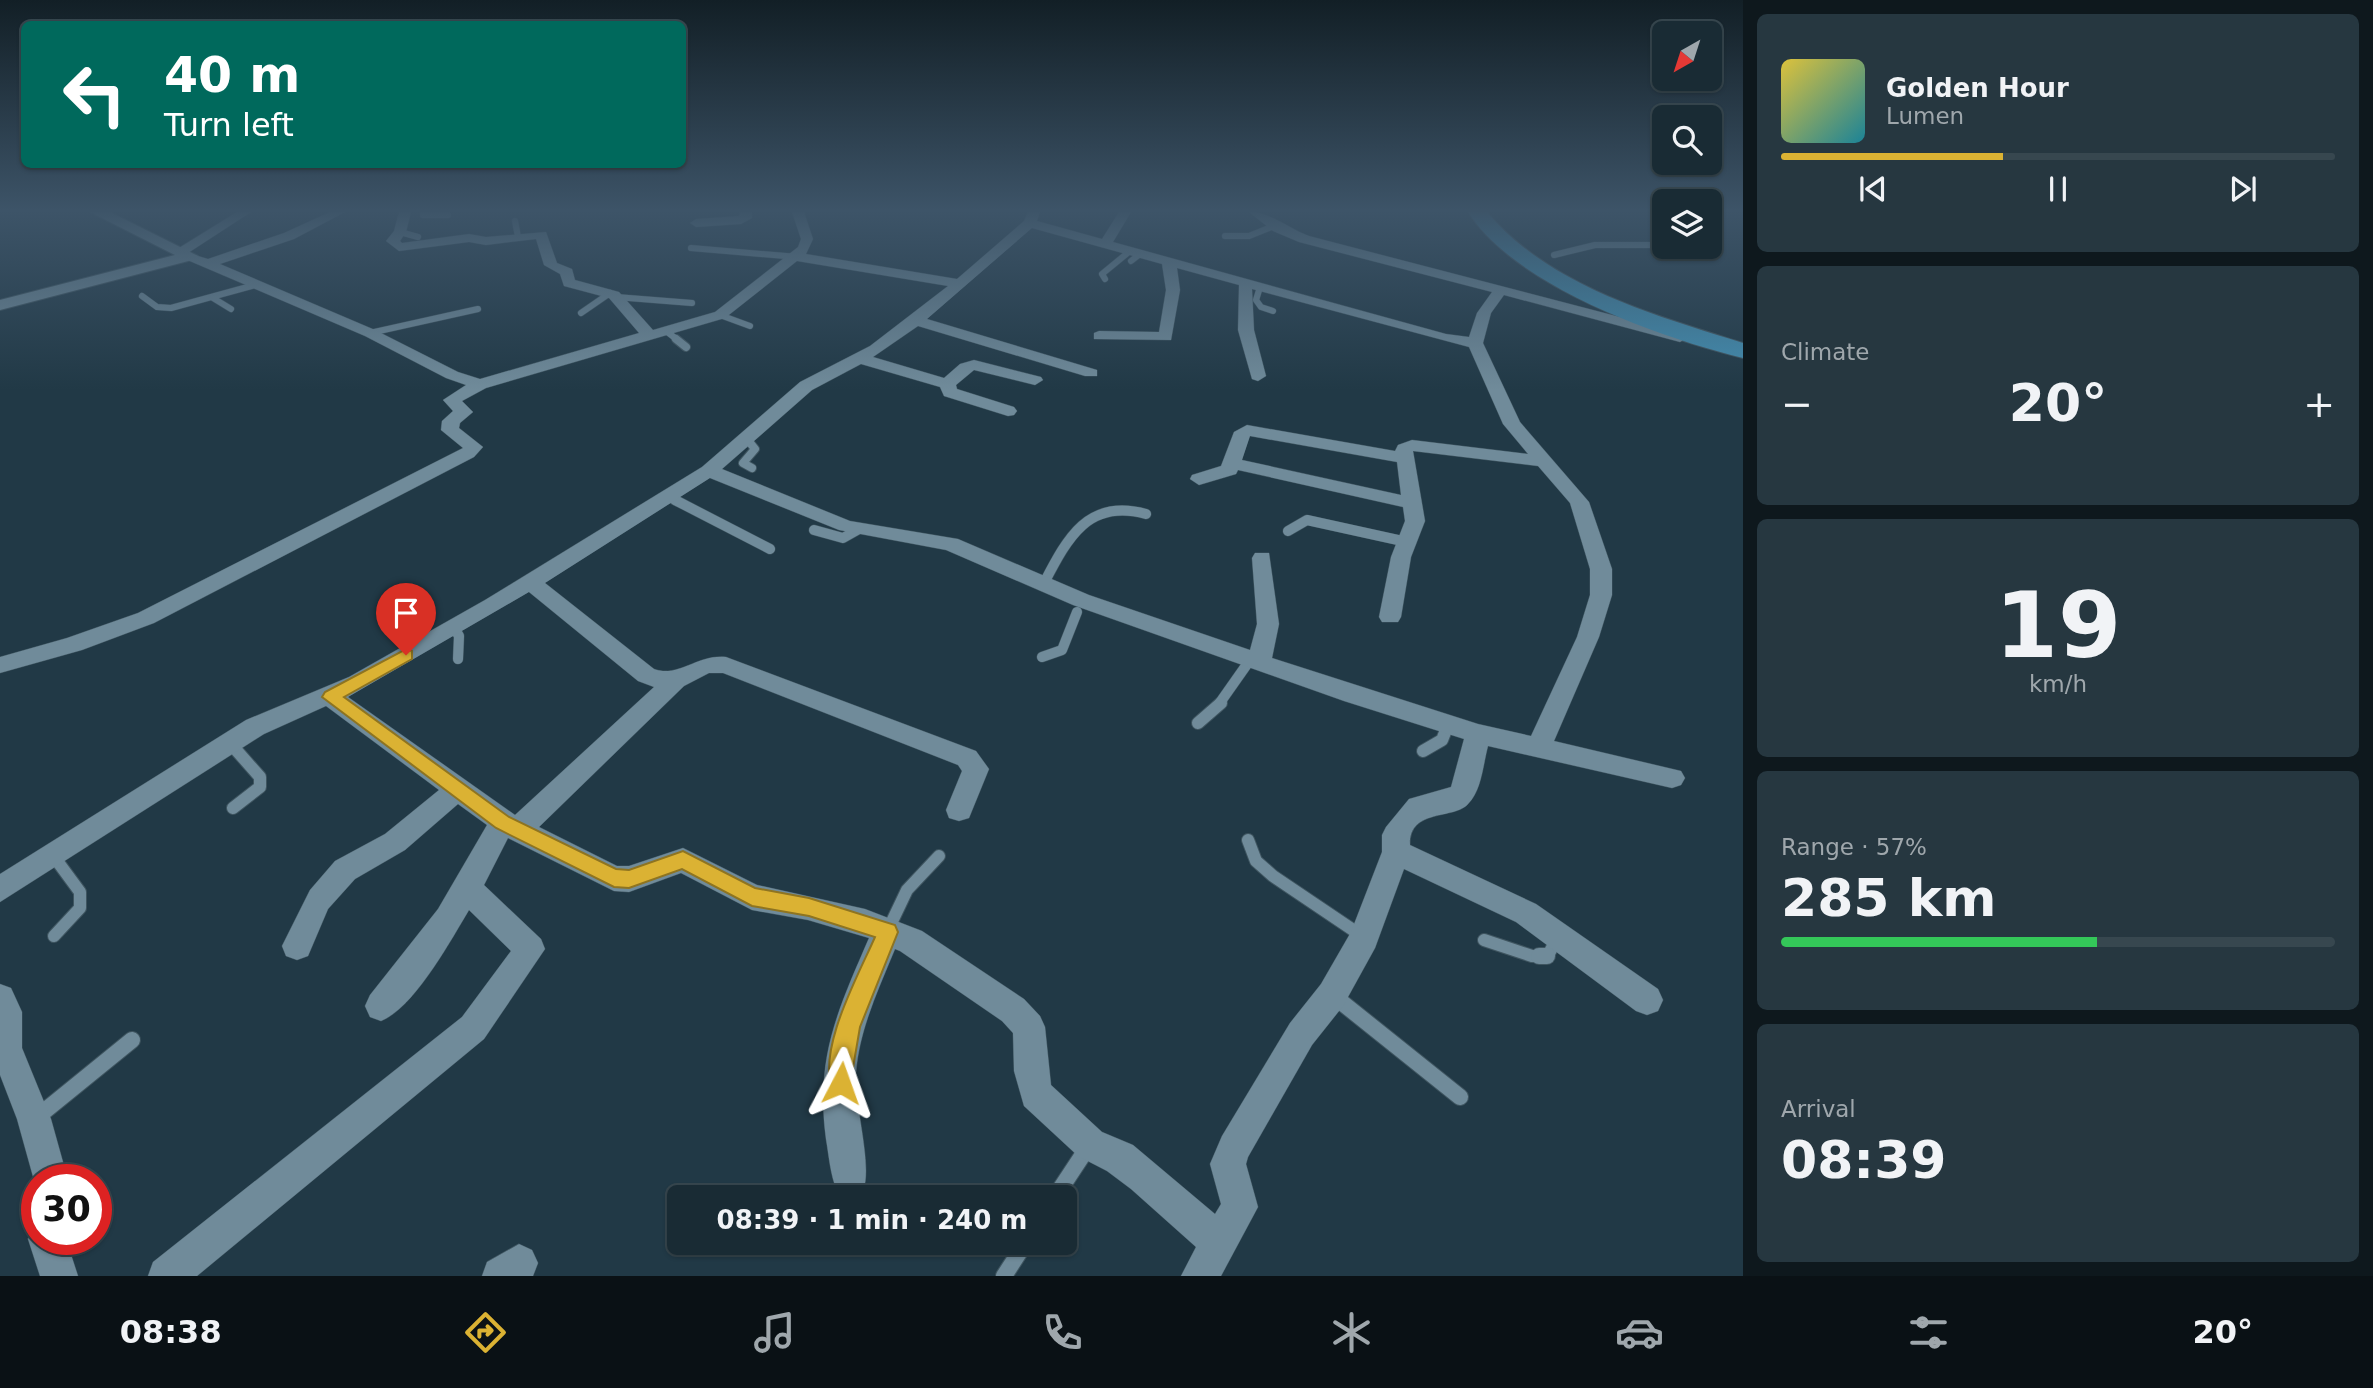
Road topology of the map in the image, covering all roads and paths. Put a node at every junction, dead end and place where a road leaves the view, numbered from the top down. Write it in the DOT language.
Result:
graph roads {
  1 [pos="122,272"];
  2 [pos="227,272"];
  3 [pos="566,272"];
  4 [pos="778,272"];
  5 [pos="891,272"];
  6 [pos="970,272"];
  7 [pos="1104,272"];
  8 [pos="1171,272"];
  9 [pos="1204,272"];
  10 [pos="1426,272"];
  11 [pos="1551,272"];
  12 [pos="1105,279"];
  13 [pos="957,283"];
  14 [pos="255,285"];
  15 [pos="1253,285"];
  16 [pos="1509,294"];
  17 [pos="1574,294"];
  18 [pos="613,295"];
  19 [pos="142,296"];
  20 [pos="213,298"];
  21 [pos="692,303"];
  22 [pos="0,305"];
  23 [pos="231,309"];
  24 [pos="478,309"];
  25 [pos="1273,311"];
  26 [pos="581,313"];
  27 [pos="720,315"];
  28 [pos="916,321"];
  29 [pos="750,326"];
  30 [pos="370,333"];
  31 [pos="658,333"];
  32 [pos="1099,336"];
  33 [pos="1475,343"];
  34 [pos="686,347"];
  35 [pos="1743,352"];
  36 [pos="859,358"];
  37 [pos="1091,373"];
  38 [pos="1258,376"];
  39 [pos="1035,380"];
  40 [pos="480,384"];
  41 [pos="947,384"];
  42 [pos="1009,411"];
  43 [pos="747,439"];
  44 [pos="1404,458"];
  45 [pos="1541,461"];
  46 [pos="1233,463"];
  47 [pos="752,468"];
  48 [pos="709,471"];
  49 [pos="1199,479"];
  50 [pos="668,497"];
  51 [pos="1412,503"];
  52 [pos="1146,514"];
  53 [pos="814,530"];
  54 [pos="859,530"];
  55 [pos="1288,531"];
  56 [pos="1407,542"];
  57 [pos="770,549"];
  58 [pos="1262,558"];
  59 [pos="530,582"];
  60 [pos="1043,584"];
  61 [pos="1079,606"];
  62 [pos="1390,617"];
  63 [pos="454,628"];
  64 [pos="1042,657"];
  65 [pos="458,659"];
  66 [pos="1254,661"];
  67 [pos="0,665"];
  68 [pos="674,682"];
  69 [pos="331,697"];
  70 [pos="1198,723"];
  71 [pos="1448,725"];
  72 [pos="1478,734"];
  73 [pos="230,743"];
  74 [pos="1538,748"];
  75 [pos="1423,751"];
  76 [pos="1672,778"];
  77 [pos="458,789"];
  78 [pos="233,808"];
  79 [pos="959,810"];
  80 [pos="510,826"];
  81 [pos="1248,841"];
  82 [pos="1396,852"];
  83 [pos="52,854"];
  84 [pos="939,856"];
  85 [pos="0,889"];
  86 [pos="468,889"];
  87 [pos="887,932"];
  88 [pos="1559,934"];
  89 [pos="54,936"];
  90 [pos="1364,938"];
  91 [pos="1483,940"];
  92 [pos="297,946"];
  93 [pos="1332,995"];
  94 [pos="0,999"];
  95 [pos="1647,1000"];
  96 [pos="381,1006"];
  97 [pos="132,1040"];
  98 [pos="3,1049"];
  99 [pos="1460,1097"];
  100 [pos="34,1119"];
  101 [pos="1090,1144"];
  102 [pos="46,1164"];
  103 [pos="850,1178"];
  104 [pos="1063,1185"];
  105 [pos="1219,1243"];
  106 [pos="52,1255"];
  107 [pos="1018,1255"];
  108 [pos="59,1276"];
  109 [pos="167,1276"];
  110 [pos="1004,1276"];
  111 [pos="1200,1276"];
  1 -- 22 [label="street"];
  2 -- 14 [label="street"];
  3 -- 18 [label="street"];
  4 -- 27 [label="street"];
  5 -- 13 [label="street"];
  6 -- 13 [label="street"];
  7 -- 12 [label="lane"];
  8 -- 32 [label="street"];
  9 -- 15 [label="street"];
  10 -- 16 [label="street"];
  11 -- 17 [label="main road"];
  13 -- 28 [label="street"];
  14 -- 20 [label="lane"];
  14 -- 30 [label="street"];
  15 -- 25 [label="lane"];
  15 -- 33 [label="street"];
  15 -- 38 [label="street"];
  16 -- 17 [label="street"];
  16 -- 33 [label="street"];
  17 -- 35 [label="main road"];
  18 -- 21 [label="lane"];
  18 -- 26 [label="lane"];
  18 -- 31 [label="street"];
  19 -- 20 [label="lane"];
  20 -- 23 [label="lane"];
  24 -- 30 [label="lane"];
  27 -- 29 [label="lane"];
  27 -- 31 [label="street"];
  28 -- 36 [label="street"];
  28 -- 37 [label="street"];
  30 -- 40 [label="street"];
  31 -- 34 [label="lane"];
  31 -- 40 [label="street"];
  33 -- 45 [label="street"];
  36 -- 41 [label="street"];
  36 -- 43 [label="street"];
  39 -- 41 [label="street"];
  40 -- 67 [label="street"];
  41 -- 42 [label="street"];
  43 -- 47 [label="lane"];
  43 -- 48 [label="street"];
  44 -- 45 [label="street"];
  44 -- 46 [label="street"];
  44 -- 51 [label="street"];
  45 -- 74 [label="street"];
  46 -- 49 [label="street"];
  46 -- 51 [label="street"];
  48 -- 50 [label="street"];
  48 -- 54 [label="street"];
  50 -- 57 [label="lane"];
  50 -- 59 [label="street"];
  51 -- 56 [label="street"];
  52 -- 60 [label="lane"];
  53 -- 54 [label="lane"];
  54 -- 60 [label="street"];
  55 -- 56 [label="lane"];
  56 -- 62 [label="street"];
  58 -- 66 [label="street"];
  59 -- 63 [label="street"];
  59 -- 68 [label="street"];
  60 -- 61 [label="street"];
  61 -- 64 [label="lane"];
  61 -- 66 [label="street"];
  63 -- 65 [label="lane"];
  63 -- 69 [label="street"];
  66 -- 70 [label="lane"];
  66 -- 71 [label="street"];
  68 -- 79 [label="street"];
  68 -- 80 [label="street"];
  69 -- 73 [label="street"];
  69 -- 77 [label="street"];
  71 -- 72 [label="street"];
  71 -- 75 [label="lane"];
  72 -- 74 [label="street"];
  72 -- 82 [label="street"];
  73 -- 78 [label="lane"];
  73 -- 83 [label="street"];
  74 -- 76 [label="street"];
  77 -- 80 [label="street"];
  77 -- 92 [label="street"];
  80 -- 86 [label="street"];
  80 -- 87 [label="street"];
  81 -- 90 [label="lane"];
  82 -- 88 [label="street"];
  82 -- 90 [label="street"];
  83 -- 85 [label="street"];
  83 -- 89 [label="lane"];
  84 -- 87 [label="lane"];
  86 -- 96 [label="street"];
  86 -- 109 [label="street"];
  87 -- 101 [label="street"];
  87 -- 103 [label="street"];
  88 -- 91 [label="lane"];
  88 -- 95 [label="street"];
  90 -- 93 [label="street"];
  93 -- 99 [label="lane"];
  93 -- 105 [label="street"];
  94 -- 98 [label="street"];
  97 -- 100 [label="lane"];
  98 -- 100 [label="street"];
  100 -- 102 [label="street"];
  101 -- 104 [label="lane"];
  101 -- 105 [label="street"];
  105 -- 111 [label="street"];
  106 -- 108 [label="street"];
  107 -- 110 [label="lane"];
}
